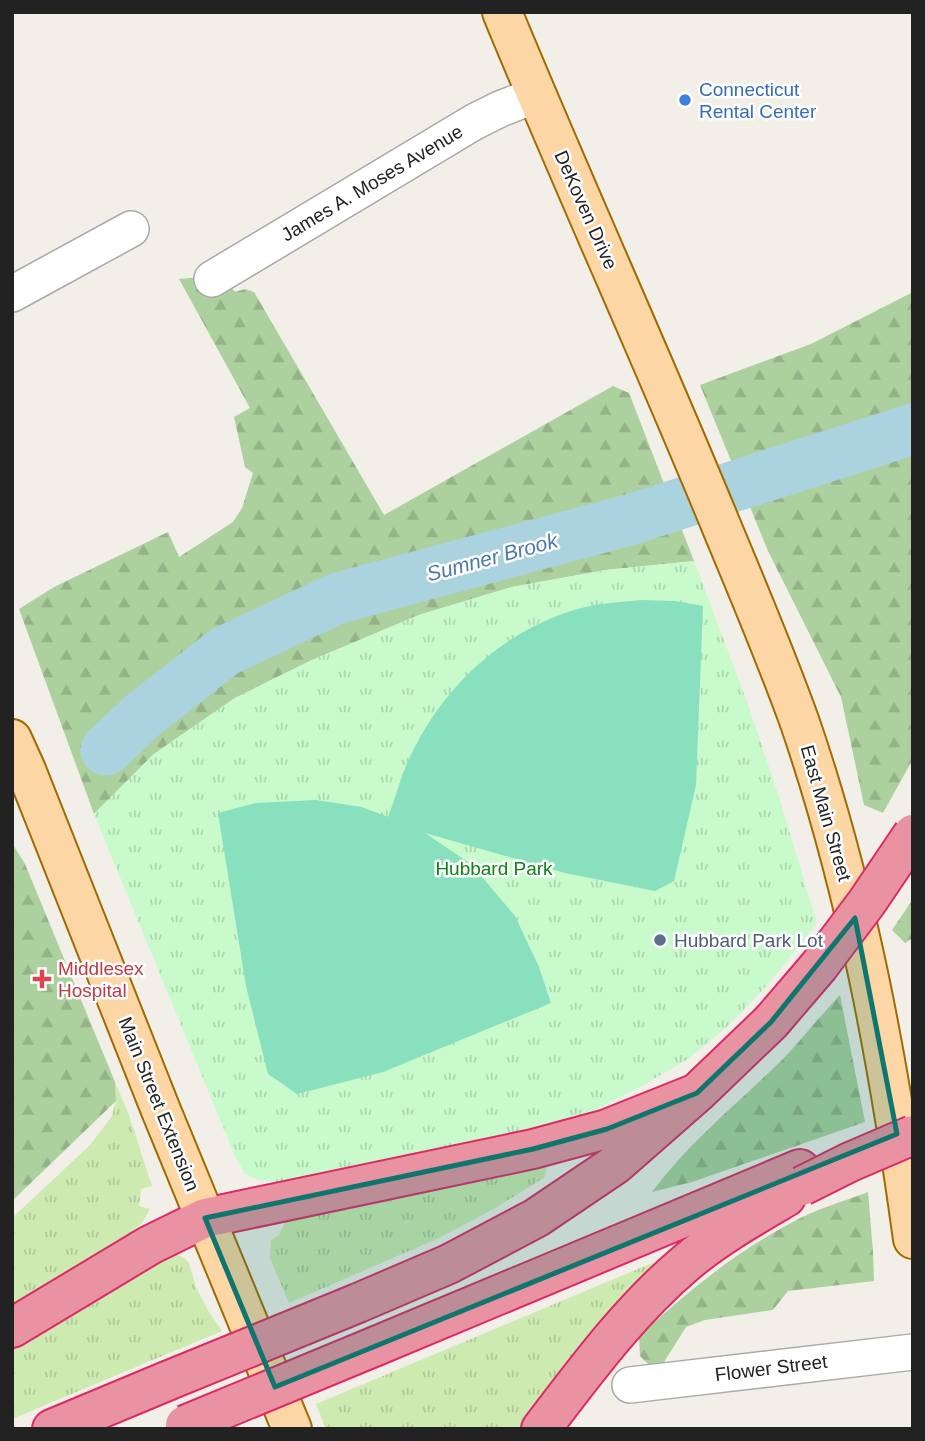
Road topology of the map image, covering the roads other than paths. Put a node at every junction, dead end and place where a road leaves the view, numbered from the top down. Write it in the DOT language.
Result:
graph roads {
  1 [pos="502,12"];
  2 [pos="536,95"];
  3 [pos="131,229"];
  4 [pos="212,279"];
  5 [pos="12,294"];
  6 [pos="673,407"];
  7 [pos="12,738"];
  8 [pos="913,834"];
  9 [pos="697,1093"];
  10 [pos="913,1129"];
  11 [pos="913,1135"];
  12 [pos="801,1178"];
  13 [pos="205,1218"];
  14 [pos="913,1239"];
  15 [pos="12,1328"];
  16 [pos="913,1352"];
  17 [pos="629,1385"];
  18 [pos="180,1427"];
  19 [pos="52,1429"];
  20 [pos="292,1429"];
  21 [pos="541,1429"];
  1 -- 2 [label="main road, DeKoven Drive"];
  2 -- 4 [label="street, James A. Moses Avenue"];
  2 -- 6 [label="main road, DeKoven Drive"];
  3 -- 5 [label="street"];
  6 -- 14 [label="main road, East Main Street"];
  7 -- 13 [label="main road, Main Street Extension"];
  8 -- 9 [label="highway, bridge"];
  9 -- 13 [label="highway"];
  9 -- 19 [label="highway, bridge"];
  10 -- 12 [label="highway"];
  11 -- 12 [label="highway, bridge"];
  12 -- 18 [label="highway, bridge"];
  12 -- 21 [label="highway"];
  13 -- 15 [label="highway"];
  13 -- 20 [label="main road, Main Street Extension"];
  16 -- 17 [label="street, Flower Street"];
}
